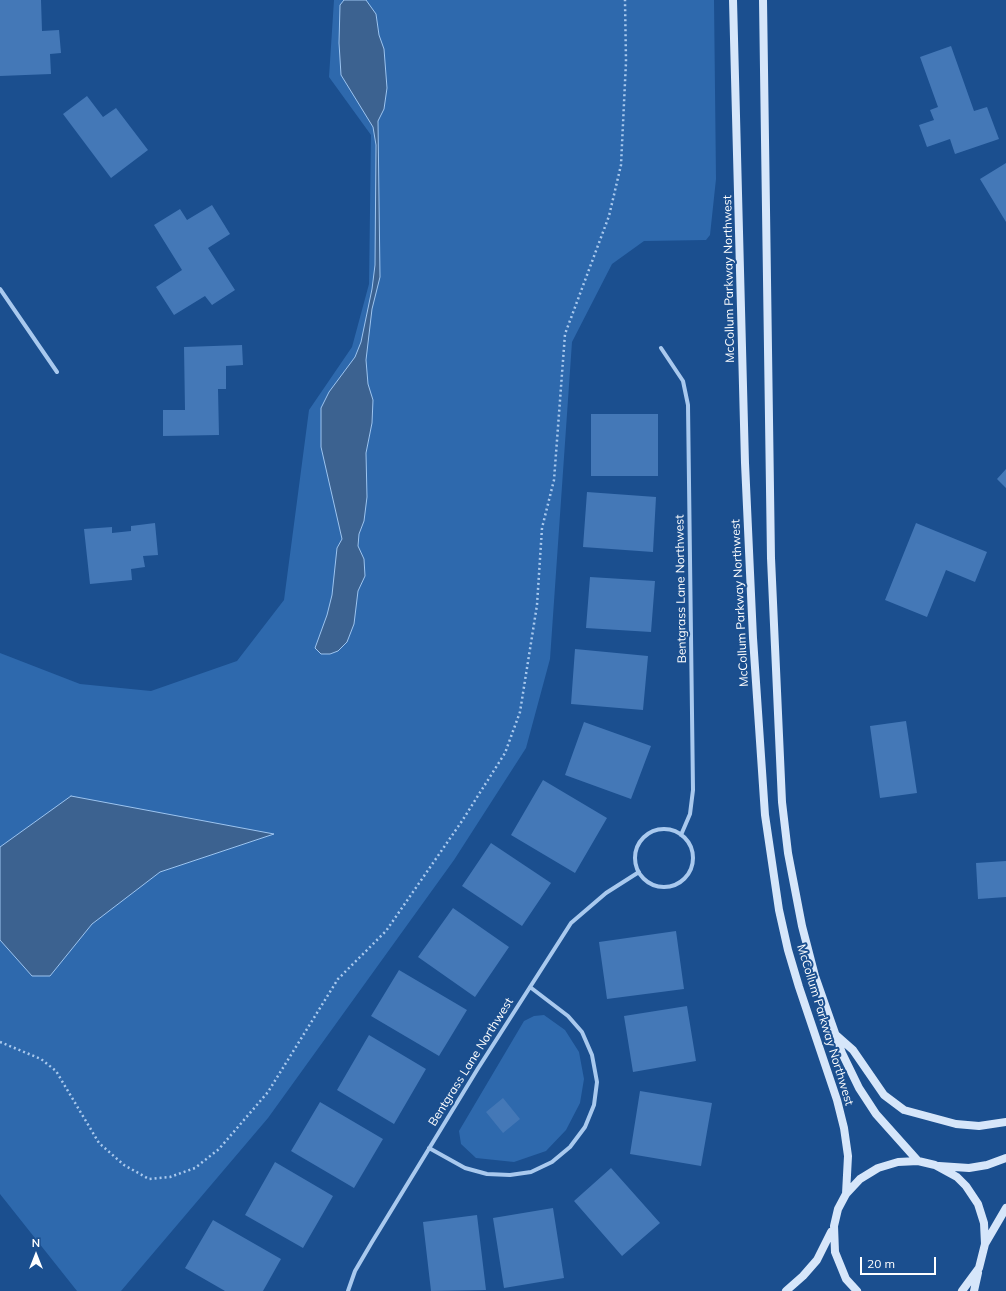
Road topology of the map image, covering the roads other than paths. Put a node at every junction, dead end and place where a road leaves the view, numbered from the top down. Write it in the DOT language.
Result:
graph roads {
  1 [pos="733,0"];
  2 [pos="763,0"];
  3 [pos="0,289"];
  4 [pos="661,348"];
  5 [pos="57,372"];
  6 [pos="681,835"];
  7 [pos="638,872"];
  8 [pos="530,987"];
  9 [pos="834,1033"];
  10 [pos="1006,1122"];
  11 [pos="429,1148"];
  12 [pos="1006,1158"];
  13 [pos="918,1162"];
  14 [pos="935,1165"];
  15 [pos="846,1194"];
  16 [pos="1006,1208"];
  17 [pos="834,1226"];
  18 [pos="985,1244"];
  19 [pos="979,1268"];
  20 [pos="348,1291"];
  21 [pos="786,1291"];
  22 [pos="856,1291"];
  23 [pos="962,1291"];
  24 [pos="974,1291"];
  1 -- 15 [label="street, McCollum Parkway Northwest"];
  2 -- 9 [label="street, McCollum Parkway Northwest"];
  3 -- 5 [label="street"];
  4 -- 6 [label="street, Bentgrass Lane Northwest"];
  6 -- 7 [label="street"];
  6 -- 7 [label="street"];
  7 -- 8 [label="street, Bentgrass Lane Northwest"];
  8 -- 11 [label="street, Bentgrass Lane Northwest"];
  8 -- 11 [label="street"];
  9 -- 10 [label="street"];
  9 -- 13 [label="street, McCollum Parkway Northwest"];
  11 -- 20 [label="street, Bentgrass Lane Northwest"];
  12 -- 14 [label="street"];
  13 -- 14 [label="street"];
  13 -- 15 [label="street"];
  14 -- 18 [label="street"];
  15 -- 17 [label="street"];
  16 -- 18 [label="street"];
  17 -- 21 [label="street"];
  17 -- 22 [label="street"];
  18 -- 19 [label="street"];
  19 -- 23 [label="street"];
  19 -- 24 [label="street"];
}
